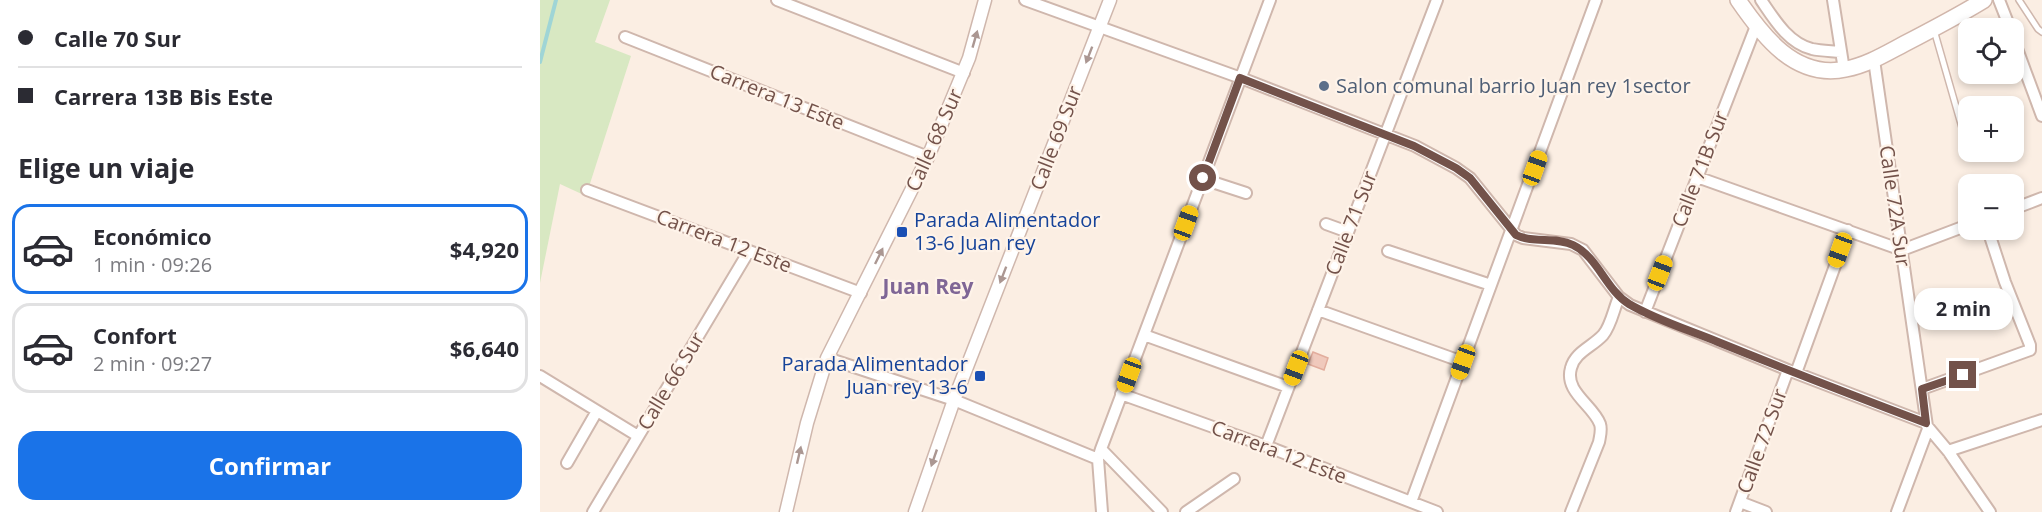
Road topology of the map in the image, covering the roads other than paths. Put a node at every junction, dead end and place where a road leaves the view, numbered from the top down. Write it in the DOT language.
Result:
graph roads {
  1 [pos="777,0"];
  2 [pos="985,0"];
  3 [pos="1025,0"];
  4 [pos="1110,0"];
  5 [pos="1270,0"];
  6 [pos="1437,0"];
  7 [pos="1596,0"];
  8 [pos="1738,0"];
  9 [pos="1761,0"];
  10 [pos="1833,0"];
  11 [pos="1984,0"];
  12 [pos="1999,0"];
  13 [pos="2019,0"];
  14 [pos="2006,18"];
  15 [pos="1756,26"];
  16 [pos="1100,28"];
  17 [pos="1933,29"];
  18 [pos="2042,32"];
  19 [pos="625,37"];
  20 [pos="1841,52"];
  21 [pos="1874,60"];
  22 [pos="2024,68"];
  23 [pos="1844,70"];
  24 [pos="964,73"];
  25 [pos="1240,78"];
  26 [pos="1958,114"];
  27 [pos="2042,116"];
  28 [pos="1385,135"];
  29 [pos="928,157"];
  30 [pos="1697,177"];
  31 [pos="1203,178"];
  32 [pos="587,190"];
  33 [pos="1246,193"];
  34 [pos="2042,198"];
  35 [pos="2024,205"];
  36 [pos="1326,224"];
  37 [pos="1958,229"];
  38 [pos="1848,230"];
  39 [pos="1511,231"];
  40 [pos="1348,232"];
  41 [pos="1991,240"];
  42 [pos="1902,250"];
  43 [pos="749,251"];
  44 [pos="1388,251"];
  45 [pos="1491,285"];
  46 [pos="861,293"];
  47 [pos="1619,297"];
  48 [pos="1318,310"];
  49 [pos="1645,312"];
  50 [pos="1144,335"];
  51 [pos="827,358"];
  52 [pos="1463,362"];
  53 [pos="1792,372"];
  54 [pos="540,376"];
  55 [pos="1288,387"];
  56 [pos="1922,389"];
  57 [pos="1121,394"];
  58 [pos="954,400"];
  59 [pos="597,411"];
  60 [pos="2042,420"];
  61 [pos="1927,426"];
  62 [pos="638,436"];
  63 [pos="1266,446"];
  64 [pos="1948,451"];
  65 [pos="1100,454"];
  66 [pos="567,463"];
  67 [pos="1234,478"];
  68 [pos="1411,502"];
  69 [pos="1738,507"];
  70 [pos="594,512"];
  71 [pos="786,512"];
  72 [pos="915,512"];
  73 [pos="1102,512"];
  74 [pos="1162,512"];
  75 [pos="1186,512"];
  76 [pos="1437,512"];
  77 [pos="1570,512"];
  78 [pos="1766,512"];
  79 [pos="1897,512"];
  80 [pos="1990,512"];
  1 -- 24 [label="street"];
  24 -- 2 [label="street, Calle 68 Sur, one-way"];
  3 -- 16 [label="street"];
  4 -- 16 [label="street, Calle 69 Sur"];
  5 -- 25 [label="street"];
  6 -- 28 [label="street, Calle 71 Sur"];
  7 -- 39 [label="street"];
  8 -- 15 [label="main road"];
  9 -- 20 [label="street"];
  10 -- 20 [label="street"];
  11 -- 17 [label="main road"];
  12 -- 14 [label="street"];
  13 -- 18 [label="lane"];
  15 -- 23 [label="main road"];
  15 -- 30 [label="street, Calle 71B Sur"];
  16 -- 25 [label="street"];
  16 -- 58 [label="street, Calle 69 Sur, one-way"];
  17 -- 21 [label="main road"];
  17 -- 26 [label="lane"];
  19 -- 29 [label="street, Carrera 13 Este"];
  20 -- 23 [label="street"];
  21 -- 23 [label="main road"];
  21 -- 42 [label="street, Calle 72A Sur"];
  22 -- 27 [label="street"];
  24 -- 29 [label="street, Calle 68 Sur"];
  25 -- 28 [label="street"];
  25 -- 31 [label="street"];
  28 -- 39 [label="street"];
  28 -- 40 [label="street, Calle 71 Sur"];
  46 -- 29 [label="street, Calle 68 Sur, one-way"];
  30 -- 38 [label="street"];
  30 -- 49 [label="street, Calle 71B Sur"];
  31 -- 33 [label="street"];
  31 -- 50 [label="street"];
  32 -- 43 [label="street, Carrera 12 Este"];
  34 -- 35 [label="street"];
  36 -- 40 [label="street"];
  37 -- 42 [label="street"];
  38 -- 42 [label="street"];
  38 -- 53 [label="street, Calle 72 Sur"];
  39 -- 45 [label="street"];
  39 -- 47 [label="street"];
  40 -- 48 [label="street, Calle 71 Sur"];
  41 -- 56 [label="street"];
  42 -- 56 [label="street, Calle 72A Sur"];
  43 -- 46 [label="street, Carrera 12 Este"];
  43 -- 62 [label="street, Calle 66 Sur"];
  44 -- 45 [label="street"];
  45 -- 52 [label="street"];
  46 -- 51 [label="street, Calle 68 Sur"];
  47 -- 49 [label="street"];
  47 -- 77 [label="street"];
  48 -- 52 [label="street"];
  48 -- 55 [label="street, Calle 71 Sur"];
  49 -- 53 [label="street"];
  50 -- 55 [label="street"];
  50 -- 57 [label="street"];
  51 -- 58 [label="street"];
  71 -- 51 [label="street, Calle 68 Sur, one-way"];
  52 -- 68 [label="street"];
  53 -- 61 [label="street"];
  53 -- 69 [label="street, Calle 72 Sur"];
  54 -- 59 [label="street"];
  55 -- 63 [label="street, Calle 71 Sur"];
  56 -- 61 [label="street, Calle 72A Sur"];
  57 -- 63 [label="street, Carrera 12 Este"];
  57 -- 65 [label="street"];
  58 -- 65 [label="street"];
  58 -- 72 [label="street, Calle 69 Sur, one-way"];
  59 -- 62 [label="street"];
  59 -- 66 [label="street"];
  60 -- 64 [label="street"];
  61 -- 64 [label="street"];
  61 -- 79 [label="street, Calle 72A Sur"];
  62 -- 70 [label="street, Calle 66 Sur"];
  63 -- 68 [label="street, Carrera 12 Este"];
  64 -- 80 [label="street"];
  65 -- 73 [label="street"];
  65 -- 74 [label="street"];
  67 -- 75 [label="street"];
  68 -- 76 [label="street, Carrera 12 Este"];
  69 -- 78 [label="street"];
}
